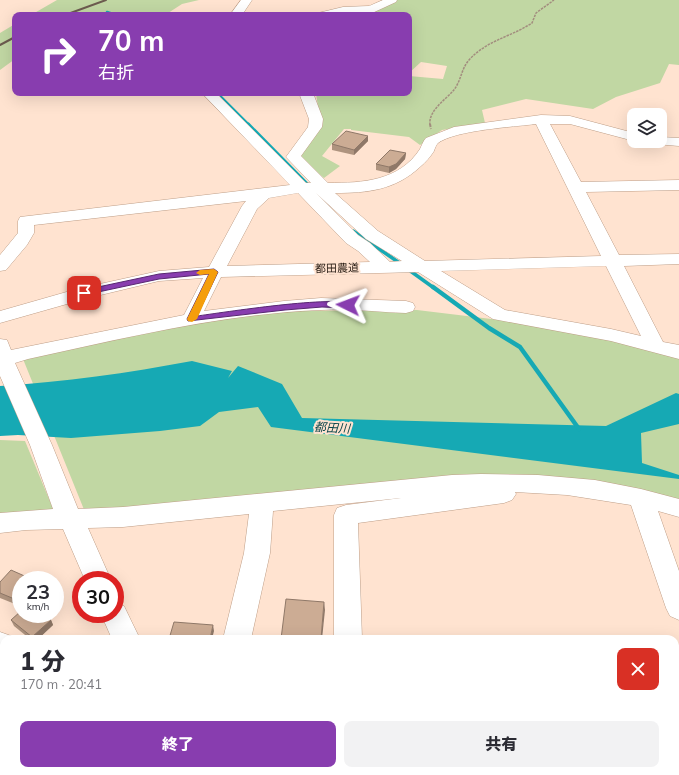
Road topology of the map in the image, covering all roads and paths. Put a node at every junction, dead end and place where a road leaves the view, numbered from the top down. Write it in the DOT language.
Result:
graph roads {
  1 [pos="247,0"];
  2 [pos="392,0"];
  3 [pos="554,0"];
  4 [pos="366,11"];
  5 [pos="238,12"];
  6 [pos="335,12"];
  7 [pos="212,96"];
  8 [pos="307,96"];
  9 [pos="541,119"];
  10 [pos="627,135"];
  11 [pos="667,141"];
  12 [pos="431,142"];
  13 [pos="679,142"];
  14 [pos="679,185"];
  15 [pos="576,187"];
  16 [pos="312,189"];
  17 [pos="264,194"];
  18 [pos="679,259"];
  19 [pos="612,261"];
  20 [pos="0,266"];
  21 [pos="419,266"];
  22 [pos="390,267"];
  23 [pos="214,272"];
  24 [pos="406,307"];
  25 [pos="0,317"];
  26 [pos="191,319"];
  27 [pos="655,345"];
  28 [pos="2,352"];
  29 [pos="679,352"];
  30 [pos="566,485"];
  31 [pos="641,498"];
  32 [pos="262,503"];
  33 [pos="679,508"];
  34 [pos="69,514"];
  35 [pos="0,523"];
  36 [pos="94,571"];
  37 [pos="679,608"];
  38 [pos="118,623"];
  39 [pos="124,635"];
  40 [pos="238,635"];
  41 [pos="348,635"];
  1 -- 5 [label="street"];
  2 -- 4 [label="street"];
  3 -- 12 [label="path"];
  4 -- 6 [label="street"];
  7 -- 16 [label="street"];
  8 -- 16 [label="street"];
  9 -- 10 [label="street"];
  9 -- 12 [label="street"];
  9 -- 15 [label="street"];
  11 -- 13 [label="street"];
  12 -- 16 [label="street"];
  14 -- 15 [label="street"];
  15 -- 19 [label="street"];
  16 -- 17 [label="street"];
  16 -- 21 [label="street"];
  16 -- 22 [label="street"];
  17 -- 20 [label="street"];
  17 -- 23 [label="street"];
  18 -- 19 [label="street, 都田農道"];
  19 -- 21 [label="street, 都田農道"];
  19 -- 27 [label="street"];
  21 -- 22 [label="street, 都田農道"];
  21 -- 27 [label="street"];
  22 -- 23 [label="street, 都田農道"];
  23 -- 25 [label="street, 都田農道"];
  23 -- 26 [label="street"];
  24 -- 26 [label="street"];
  26 -- 28 [label="street"];
  27 -- 29 [label="street"];
  28 -- 34 [label="street"];
  30 -- 31 [label="street"];
  30 -- 32 [label="street"];
  30 -- 41 [label="street"];
  31 -- 33 [label="street"];
  31 -- 37 [label="street"];
  32 -- 34 [label="street"];
  32 -- 40 [label="street"];
  34 -- 35 [label="street"];
  34 -- 36 [label="street"];
  38 -- 39 [label="street"];
}
